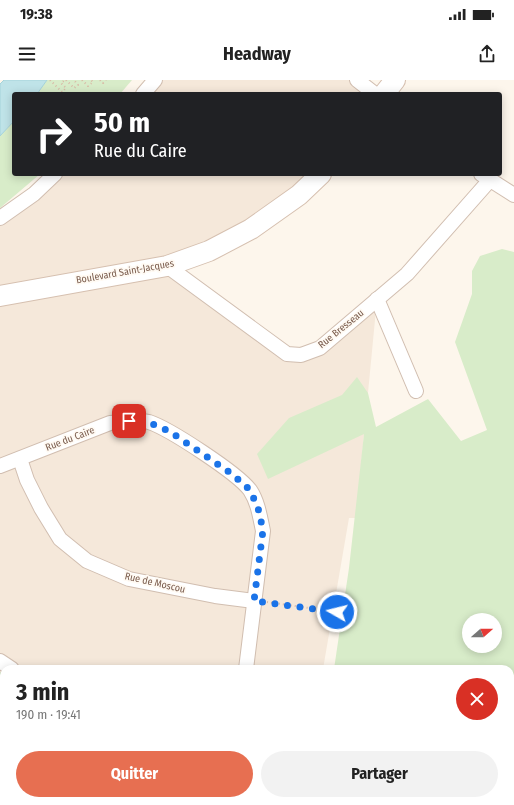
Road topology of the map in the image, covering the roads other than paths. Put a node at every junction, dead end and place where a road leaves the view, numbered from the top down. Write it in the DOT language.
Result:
graph roads {
  1 [pos="155,80"];
  2 [pos="357,80"];
  3 [pos="396,80"];
  4 [pos="145,92"];
  5 [pos="372,92"];
  6 [pos="386,92"];
  7 [pos="53,176"];
  8 [pos="319,176"];
  9 [pos="485,177"];
  10 [pos="514,195"];
  11 [pos="0,218"];
  12 [pos="167,266"];
  13 [pos="0,296"];
  14 [pos="377,299"];
  15 [pos="416,391"];
  16 [pos="20,459"];
  17 [pos="0,466"];
  18 [pos="254,601"];
  19 [pos="246,665"];
  1 -- 4 [label="street"];
  2 -- 5 [label="street"];
  3 -- 6 [label="street"];
  7 -- 11 [label="street"];
  8 -- 12 [label="street, Boulevard Saint-Jacques"];
  9 -- 10 [label="street"];
  9 -- 14 [label="street, Rue Bresseau"];
  12 -- 13 [label="street, Boulevard Saint-Jacques"];
  12 -- 14 [label="street, Rue Bresseau"];
  14 -- 15 [label="street"];
  16 -- 17 [label="street, Rue du Caire"];
  16 -- 18 [label="street, Rue de Moscou"];
  16 -- 18 [label="street, Rue du Caire"];
  18 -- 19 [label="street, Rue du Caire"];
}
